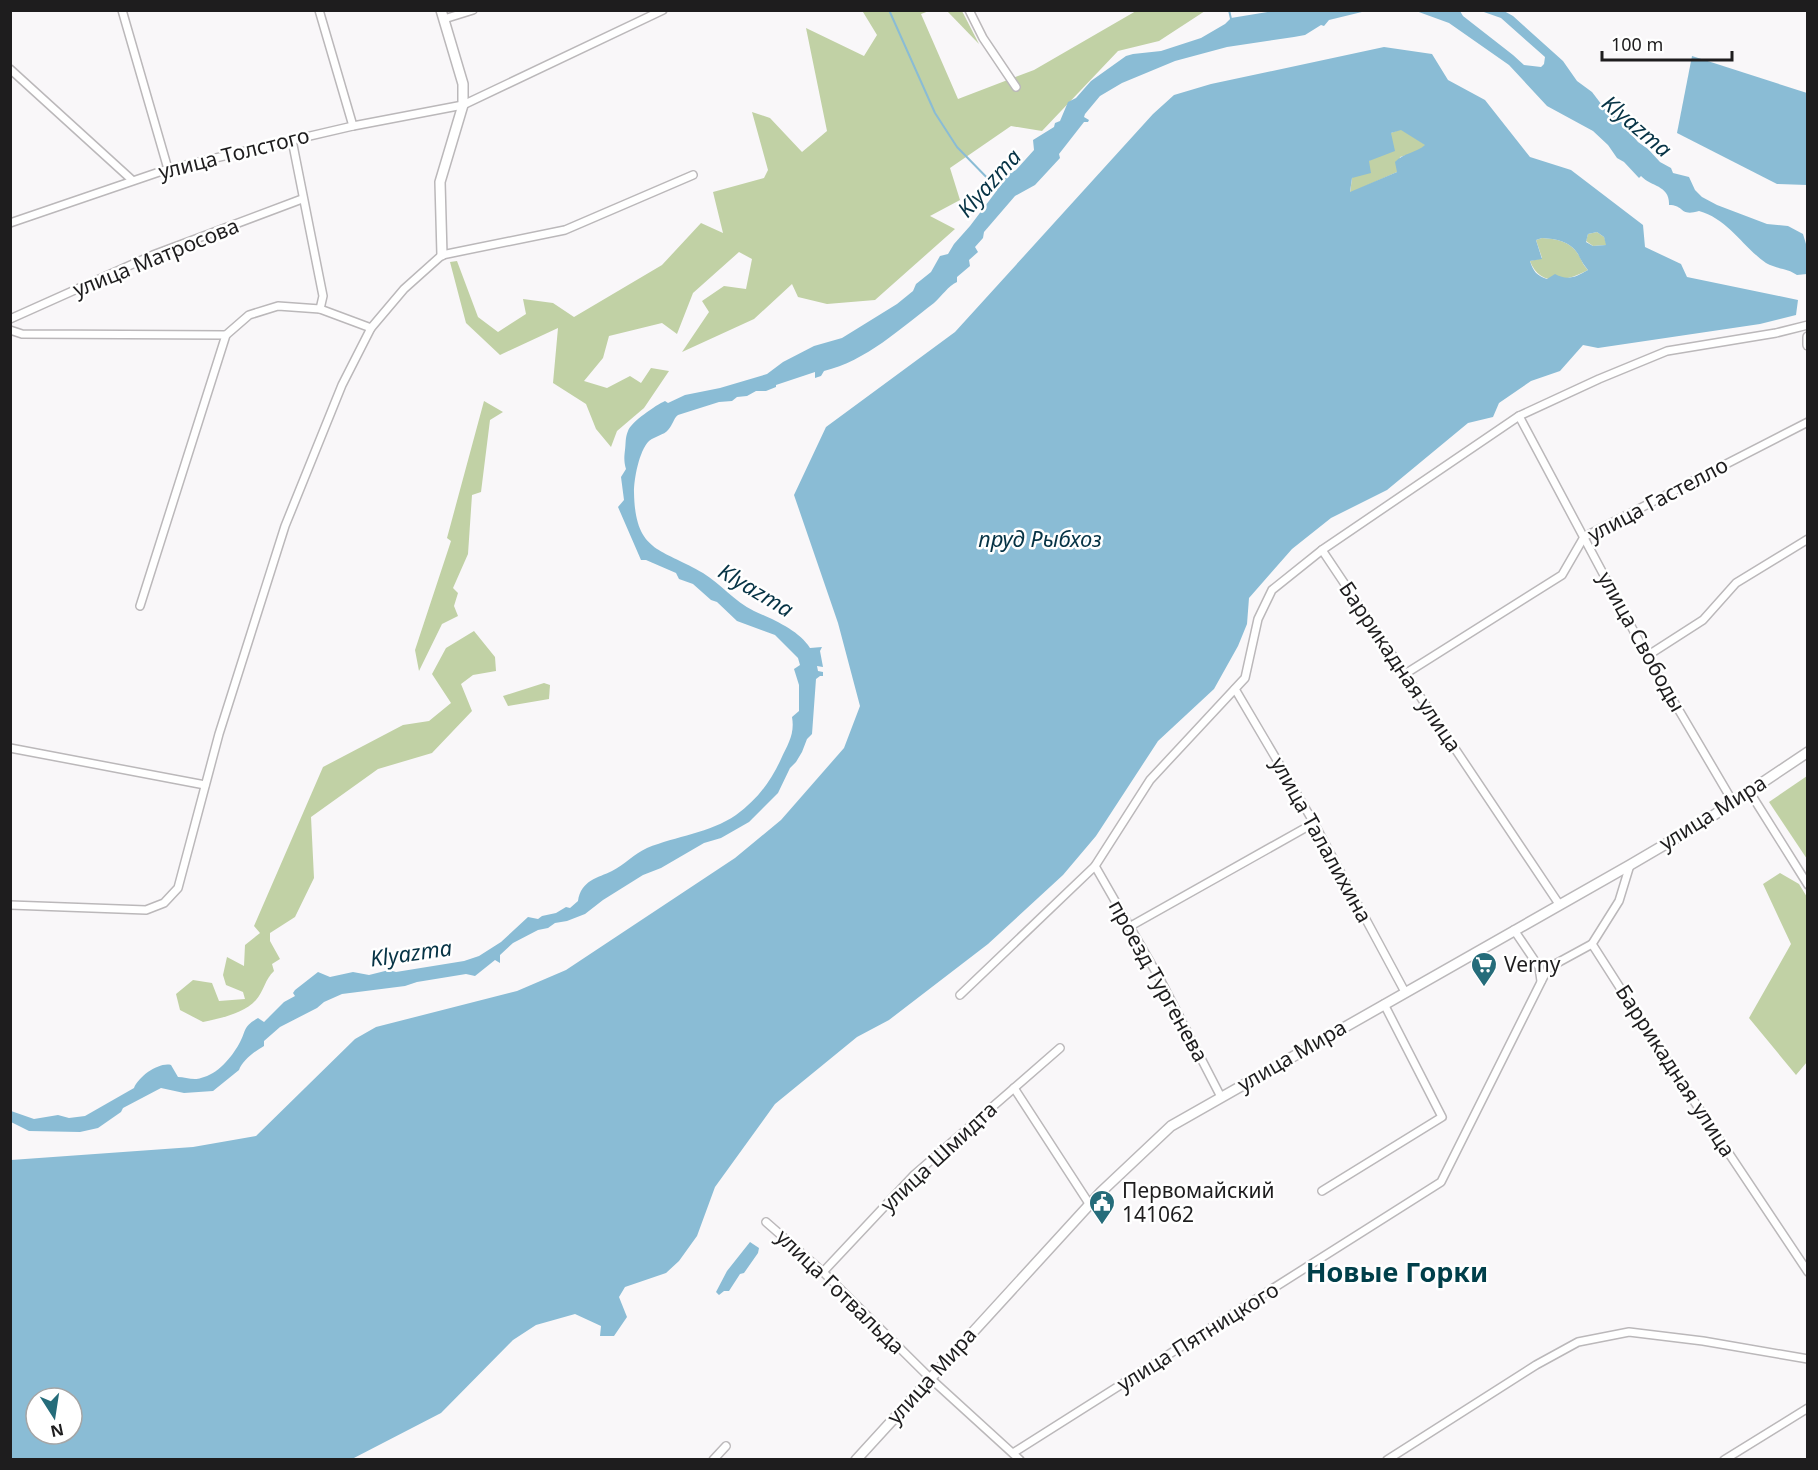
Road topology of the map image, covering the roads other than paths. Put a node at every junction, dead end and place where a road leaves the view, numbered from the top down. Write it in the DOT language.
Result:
graph roads {
  1 [pos="122,10"];
  2 [pos="319,10"];
  3 [pos="473,10"];
  4 [pos="663,10"];
  5 [pos="969,10"];
  6 [pos="443,15"];
  7 [pos="10,69"];
  8 [pos="1016,87"];
  9 [pos="463,105"];
  10 [pos="353,126"];
  11 [pos="292,140"];
  12 [pos="168,169"];
  13 [pos="693,175"];
  14 [pos="132,180"];
  15 [pos="302,199"];
  16 [pos="10,223"];
  17 [pos="442,255"];
  18 [pos="320,309"];
  19 [pos="10,319"];
  20 [pos="1808,325"];
  21 [pos="371,328"];
  22 [pos="10,330"];
  23 [pos="226,335"];
  24 [pos="1808,337"];
  25 [pos="1807,345"];
  26 [pos="1519,416"];
  27 [pos="1808,422"];
  28 [pos="1584,537"];
  29 [pos="1808,539"];
  30 [pos="1322,550"];
  31 [pos="140,606"];
  32 [pos="1647,656"];
  33 [pos="1405,674"];
  34 [pos="1235,689"];
  35 [pos="10,748"];
  36 [pos="1808,752"];
  37 [pos="205,784"];
  38 [pos="1749,791"];
  39 [pos="1733,802"];
  40 [pos="1314,823"];
  41 [pos="1630,865"];
  42 [pos="1095,866"];
  43 [pos="1808,885"];
  44 [pos="1559,904"];
  45 [pos="10,905"];
  46 [pos="1129,927"];
  47 [pos="1514,930"];
  48 [pos="1592,944"];
  49 [pos="1541,981"];
  50 [pos="1405,992"];
  51 [pos="960,995"];
  52 [pos="1384,1004"];
  53 [pos="1060,1048"];
  54 [pos="1014,1088"];
  55 [pos="1221,1097"];
  56 [pos="1322,1191"];
  57 [pos="1090,1205"];
  58 [pos="766,1222"];
  59 [pos="823,1272"];
  60 [pos="1808,1272"];
  61 [pos="1808,1359"];
  62 [pos="930,1378"];
  63 [pos="1808,1408"];
  64 [pos="726,1446"];
  65 [pos="1013,1453"];
  66 [pos="712,1460"];
  67 [pos="856,1460"];
  68 [pos="1020,1460"];
  69 [pos="1387,1460"];
  70 [pos="1724,1460"];
  1 -- 12 [label="street"];
  2 -- 10 [label="street"];
  3 -- 6 [label="street"];
  4 -- 9 [label="street, улица Толстого"];
  5 -- 8 [label="street"];
  6 -- 9 [label="street"];
  7 -- 14 [label="street"];
  9 -- 10 [label="street, улица Толстого"];
  9 -- 17 [label="street"];
  10 -- 11 [label="street, улица Толстого"];
  11 -- 12 [label="street, улица Толстого"];
  11 -- 15 [label="street"];
  12 -- 14 [label="street, улица Толстого"];
  13 -- 17 [label="street"];
  14 -- 16 [label="street, улица Толстого"];
  15 -- 18 [label="street"];
  15 -- 19 [label="street, улица Матросова"];
  17 -- 21 [label="street"];
  18 -- 21 [label="street"];
  18 -- 23 [label="street"];
  20 -- 26 [label="street"];
  21 -- 37 [label="street"];
  22 -- 23 [label="street"];
  23 -- 31 [label="street"];
  24 -- 25 [label="street"];
  26 -- 28 [label="street, улица Свободы"];
  26 -- 30 [label="street"];
  27 -- 28 [label="street, улица Гастелло"];
  28 -- 32 [label="street, улица Свободы"];
  28 -- 33 [label="street, улица Гастелло"];
  29 -- 32 [label="street"];
  30 -- 33 [label="street, Баррикадная улица"];
  30 -- 34 [label="street"];
  32 -- 39 [label="street, улица Свободы"];
  33 -- 44 [label="street, Баррикадная улица"];
  34 -- 40 [label="street, улица Талалихина"];
  34 -- 42 [label="street"];
  35 -- 37 [label="street"];
  36 -- 38 [label="street, улица Мира"];
  37 -- 45 [label="street"];
  38 -- 39 [label="street, улица Мира"];
  38 -- 43 [label="street"];
  39 -- 41 [label="street, улица Мира"];
  40 -- 46 [label="street"];
  40 -- 50 [label="street, улица Талалихина"];
  41 -- 44 [label="street, улица Мира"];
  41 -- 48 [label="street"];
  42 -- 46 [label="street, проезд Тургенева"];
  42 -- 51 [label="street"];
  44 -- 47 [label="street, улица Мира"];
  46 -- 55 [label="street, проезд Тургенева"];
  47 -- 49 [label="street"];
  47 -- 50 [label="street, улица Мира"];
  48 -- 49 [label="street, улица Пятницкого"];
  48 -- 60 [label="street, Баррикадная улица"];
  49 -- 65 [label="street, улица Пятницкого"];
  50 -- 52 [label="street, улица Мира"];
  52 -- 55 [label="street, улица Мира"];
  52 -- 56 [label="street"];
  53 -- 54 [label="street, улица Шмидта"];
  54 -- 57 [label="street"];
  54 -- 59 [label="street, улица Шмидта"];
  55 -- 57 [label="street, улица Мира"];
  57 -- 62 [label="street, улица Мира"];
  58 -- 59 [label="street, улица Готвальда"];
  59 -- 62 [label="street, улица Готвальда"];
  61 -- 69 [label="street"];
  62 -- 65 [label="street, улица Готвальда"];
  62 -- 67 [label="street, улица Мира"];
  63 -- 70 [label="street"];
  64 -- 66 [label="street"];
  65 -- 68 [label="street, улица Готвальда"];
}
